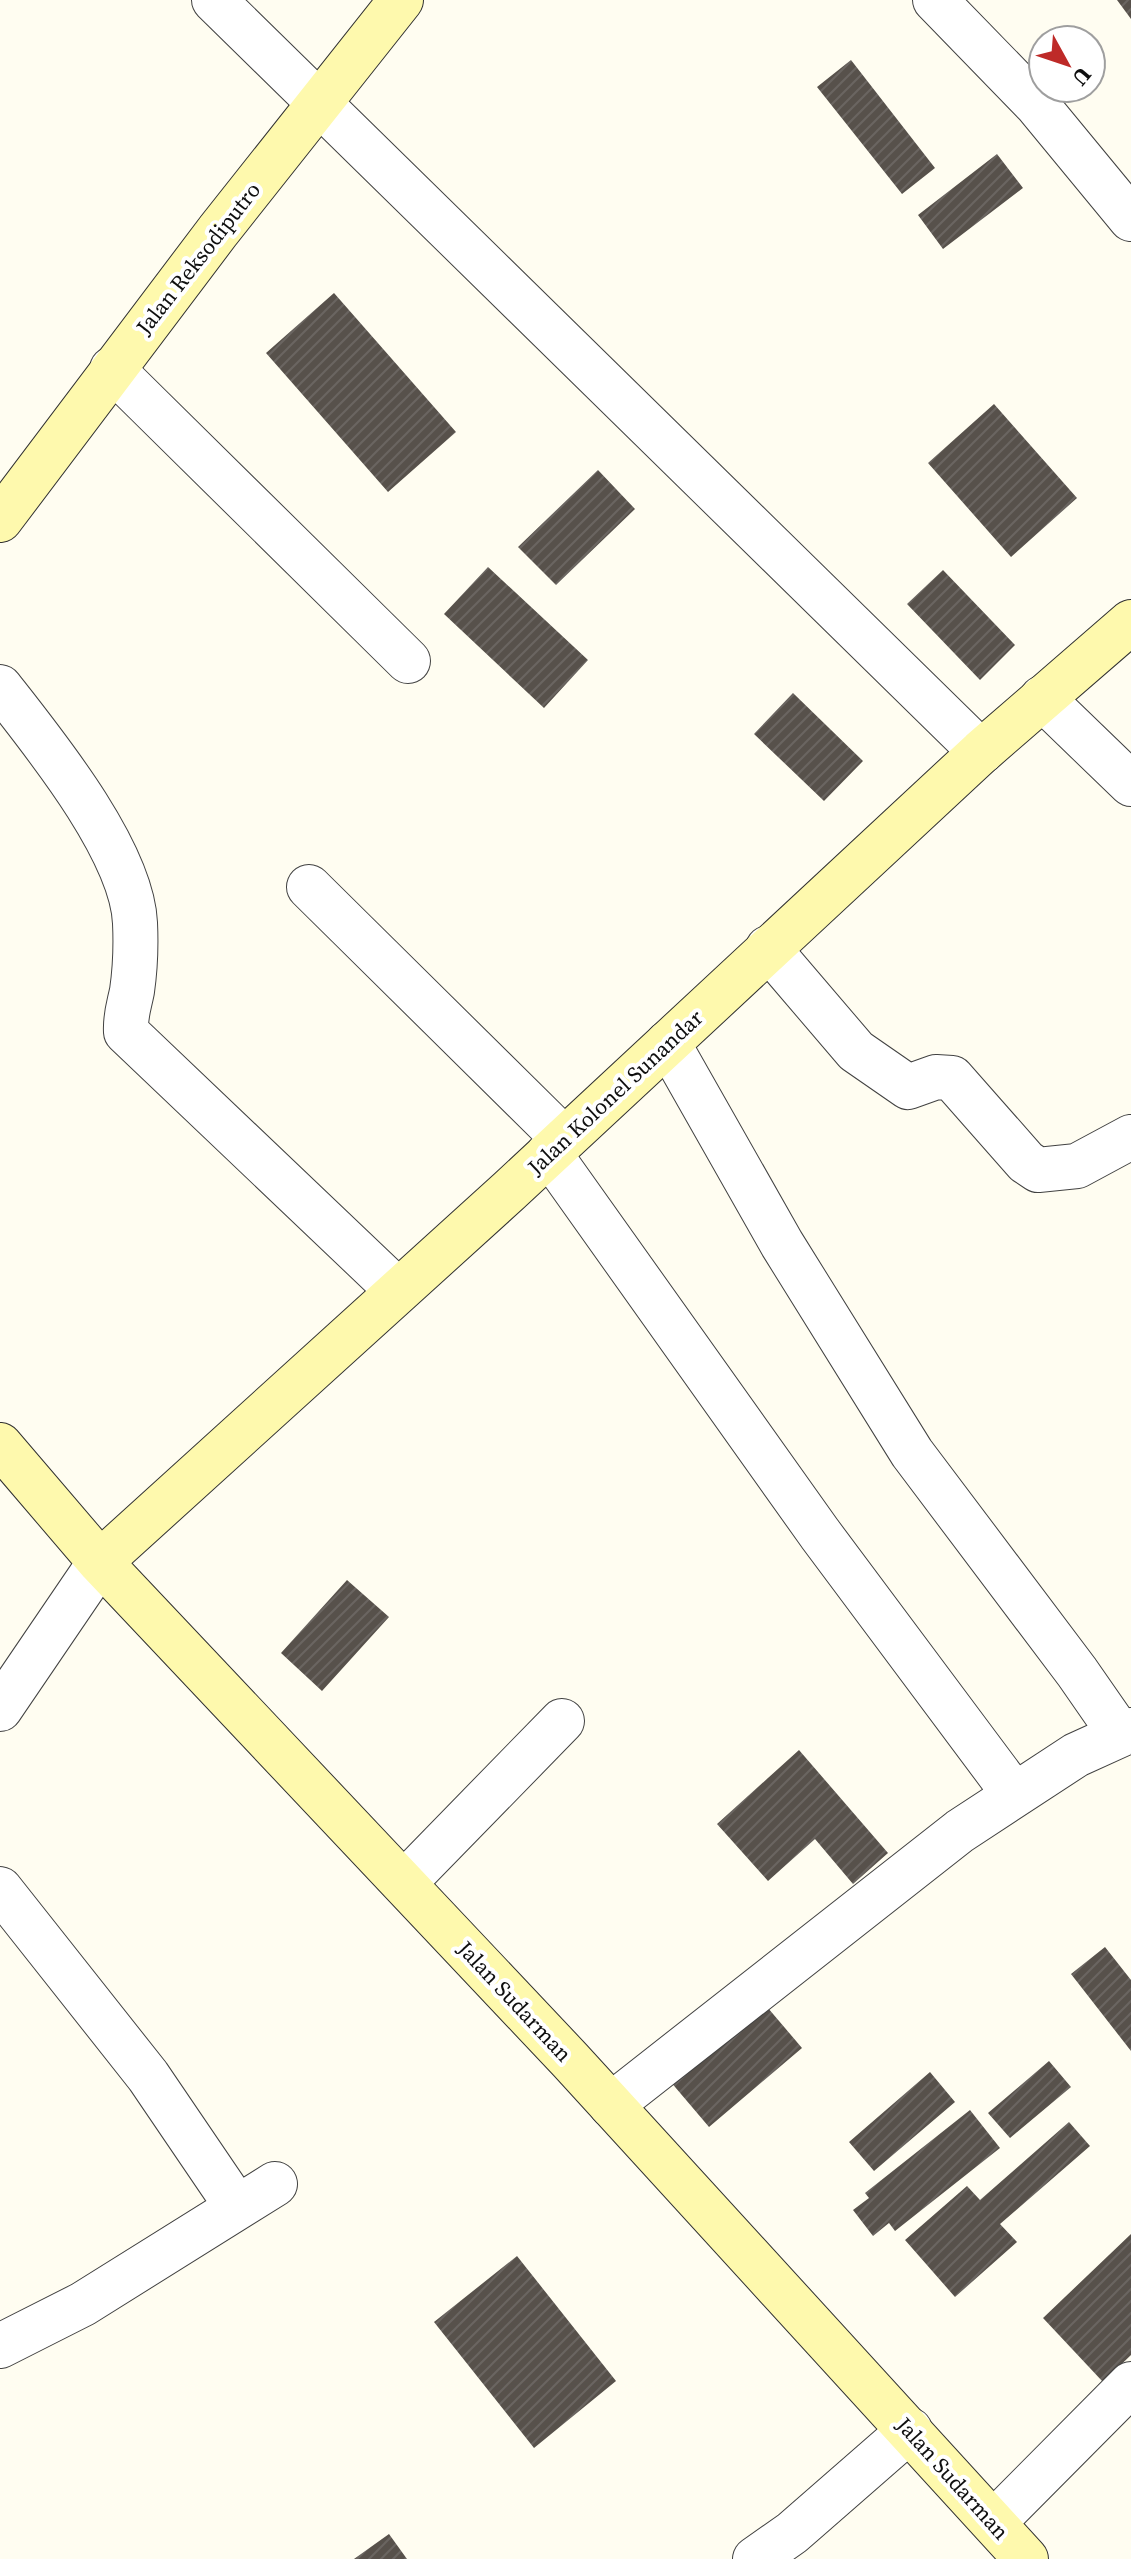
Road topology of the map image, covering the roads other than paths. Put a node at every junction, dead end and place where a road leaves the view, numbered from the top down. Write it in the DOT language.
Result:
graph roads {
  1 [pos="214,0"];
  2 [pos="401,0"];
  3 [pos="935,0"];
  4 [pos="319,104"];
  5 [pos="1131,219"];
  6 [pos="112,369"];
  7 [pos="0,520"];
  8 [pos="1131,622"];
  9 [pos="408,661"];
  10 [pos="0,687"];
  11 [pos="1042,698"];
  12 [pos="981,752"];
  13 [pos="1131,784"];
  14 [pos="309,887"];
  15 [pos="768,948"];
  16 [pos="668,1043"];
  17 [pos="1131,1137"];
  18 [pos="556,1146"];
  19 [pos="398,1291"];
  20 [pos="0,1445"];
  21 [pos="100,1562"];
  22 [pos="0,1709"];
  23 [pos="562,1721"];
  24 [pos="1125,1732"];
  25 [pos="1014,1794"];
  26 [pos="404,1883"];
  27 [pos="0,1889"];
  28 [pos="611,2105"];
  29 [pos="275,2184"];
  30 [pos="237,2207"];
  31 [pos="0,2346"];
  32 [pos="1131,2384"];
  33 [pos="910,2430"];
  34 [pos="994,2522"];
  35 [pos="755,2559"];
  36 [pos="1026,2559"];
  1 -- 4 [label="street"];
  2 -- 4 [label="street, Jalan Reksodiputro"];
  3 -- 5 [label="street"];
  4 -- 6 [label="street, Jalan Reksodiputro"];
  4 -- 12 [label="street"];
  6 -- 7 [label="street, Jalan Reksodiputro"];
  6 -- 9 [label="street"];
  8 -- 11 [label="street, Jalan Kolonel Sunandar"];
  10 -- 19 [label="street"];
  11 -- 12 [label="street, Jalan Kolonel Sunandar"];
  11 -- 13 [label="street"];
  12 -- 15 [label="street, Jalan Kolonel Sunandar"];
  14 -- 18 [label="street"];
  15 -- 16 [label="street, Jalan Kolonel Sunandar"];
  15 -- 17 [label="street"];
  16 -- 18 [label="street, Jalan Kolonel Sunandar"];
  16 -- 24 [label="street"];
  18 -- 19 [label="street, Jalan Kolonel Sunandar"];
  18 -- 25 [label="street"];
  19 -- 21 [label="street, Jalan Kolonel Sunandar"];
  20 -- 21 [label="street, Jalan Sudarman"];
  21 -- 22 [label="street"];
  21 -- 26 [label="street, Jalan Sudarman"];
  23 -- 26 [label="street"];
  24 -- 25 [label="street"];
  25 -- 28 [label="street"];
  26 -- 28 [label="street, Jalan Sudarman"];
  27 -- 30 [label="street"];
  28 -- 33 [label="street, Jalan Sudarman"];
  29 -- 30 [label="street"];
  30 -- 31 [label="street"];
  32 -- 34 [label="street"];
  33 -- 34 [label="street, Jalan Sudarman"];
  33 -- 35 [label="street"];
  34 -- 36 [label="street, Jalan Sudarman"];
}
